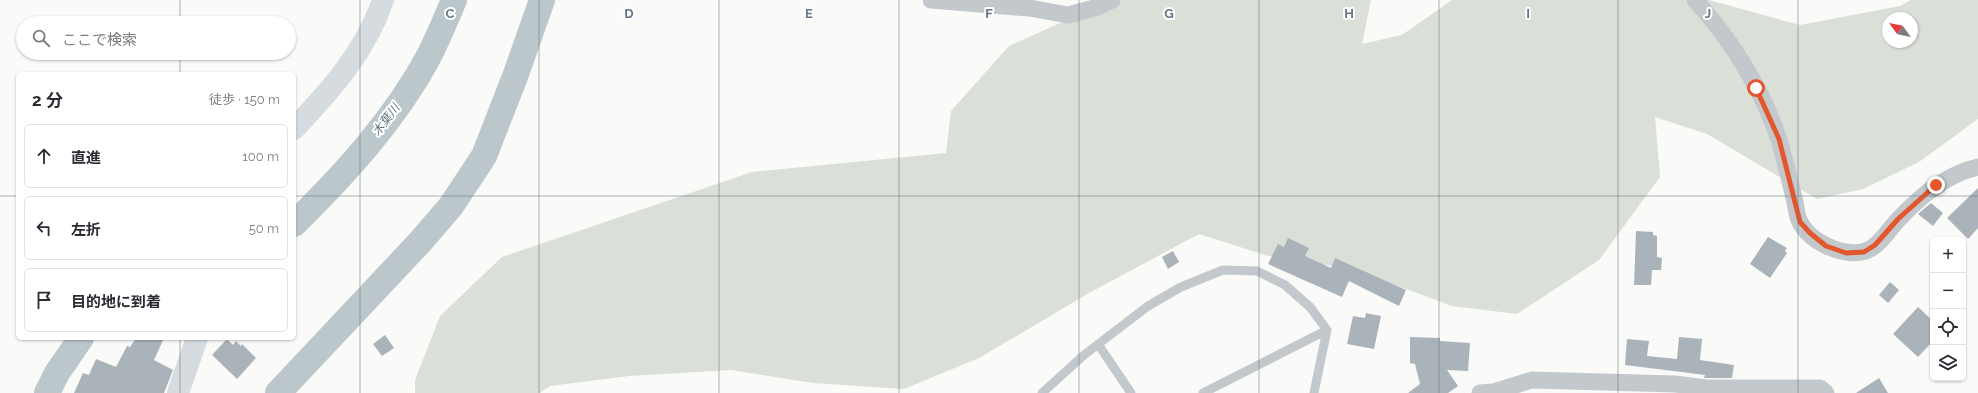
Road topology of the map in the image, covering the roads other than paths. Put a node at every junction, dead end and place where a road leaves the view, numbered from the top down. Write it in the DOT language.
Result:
graph roads {
  1 [pos="383,0"];
  2 [pos="931,0"];
  3 [pos="1112,0"];
  4 [pos="1695,0"];
  5 [pos="296,127"];
  6 [pos="1978,167"];
  7 [pos="1327,330"];
  8 [pos="196,340"];
  9 [pos="1098,344"];
  10 [pos="1532,380"];
  11 [pos="1708,391"];
  12 [pos="178,393"];
  13 [pos="1042,393"];
  14 [pos="1131,393"];
  15 [pos="1203,393"];
  16 [pos="1314,393"];
  17 [pos="1480,393"];
  18 [pos="1545,393"];
  19 [pos="1826,393"];
  1 -- 5 [label="main road"];
  2 -- 3 [label="street"];
  4 -- 6 [label="street"];
  7 -- 9 [label="lane"];
  7 -- 15 [label="lane"];
  7 -- 16 [label="lane"];
  8 -- 12 [label="main road"];
  9 -- 13 [label="lane"];
  9 -- 14 [label="lane"];
  10 -- 11 [label="street"];
  10 -- 17 [label="street"];
  10 -- 18 [label="street"];
  11 -- 19 [label="street"];
}
